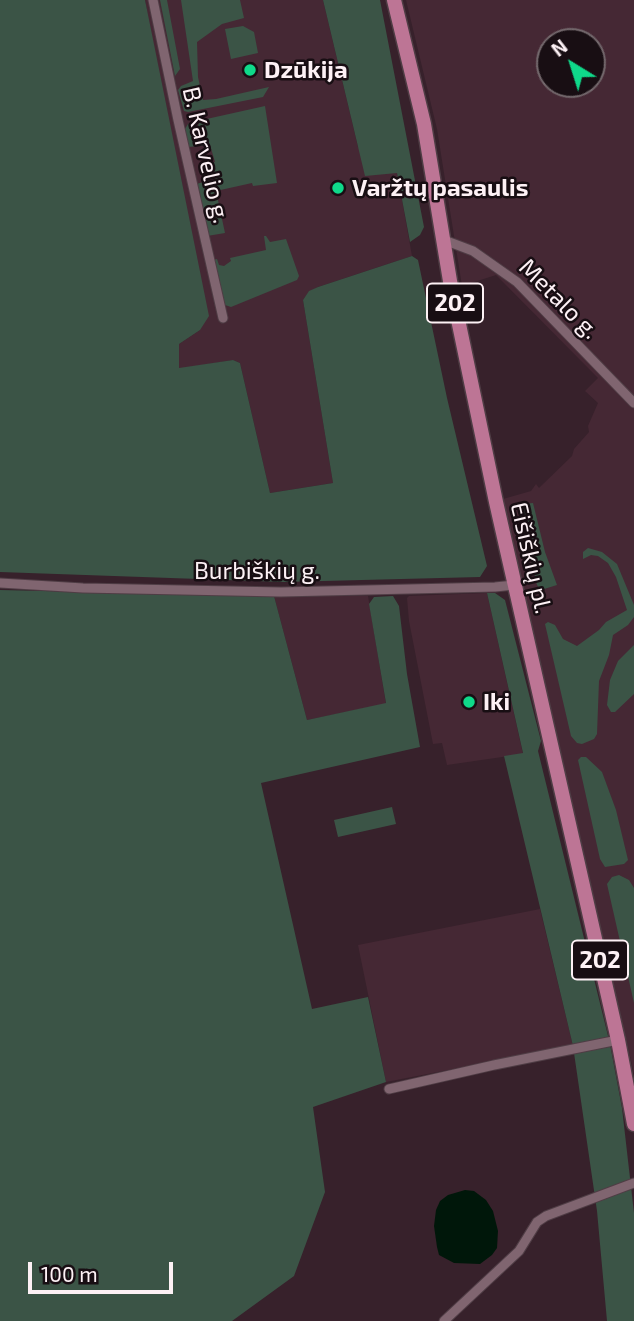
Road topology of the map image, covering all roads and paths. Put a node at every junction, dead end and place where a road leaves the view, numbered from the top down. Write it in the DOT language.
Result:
graph roads {
  1 [pos="153,0"];
  2 [pos="394,0"];
  3 [pos="444,240"];
  4 [pos="223,318"];
  5 [pos="634,403"];
  6 [pos="0,583"];
  7 [pos="513,585"];
  8 [pos="618,1041"];
  9 [pos="389,1089"];
  10 [pos="634,1124"];
  11 [pos="634,1183"];
  12 [pos="444,1321"];
  1 -- 4 [label="street, B. Karvelio g."];
  2 -- 3 [label="main road, Eišiškių pl. / 202"];
  3 -- 5 [label="street, Metalo g."];
  3 -- 7 [label="main road, Eišiškių pl. / 202"];
  6 -- 7 [label="street, Burbiškių g."];
  7 -- 8 [label="main road, Eišiškių pl. / 202"];
  8 -- 9 [label="street"];
  8 -- 10 [label="main road, Eišiškių pl. / 202"];
  11 -- 12 [label="street"];
}
